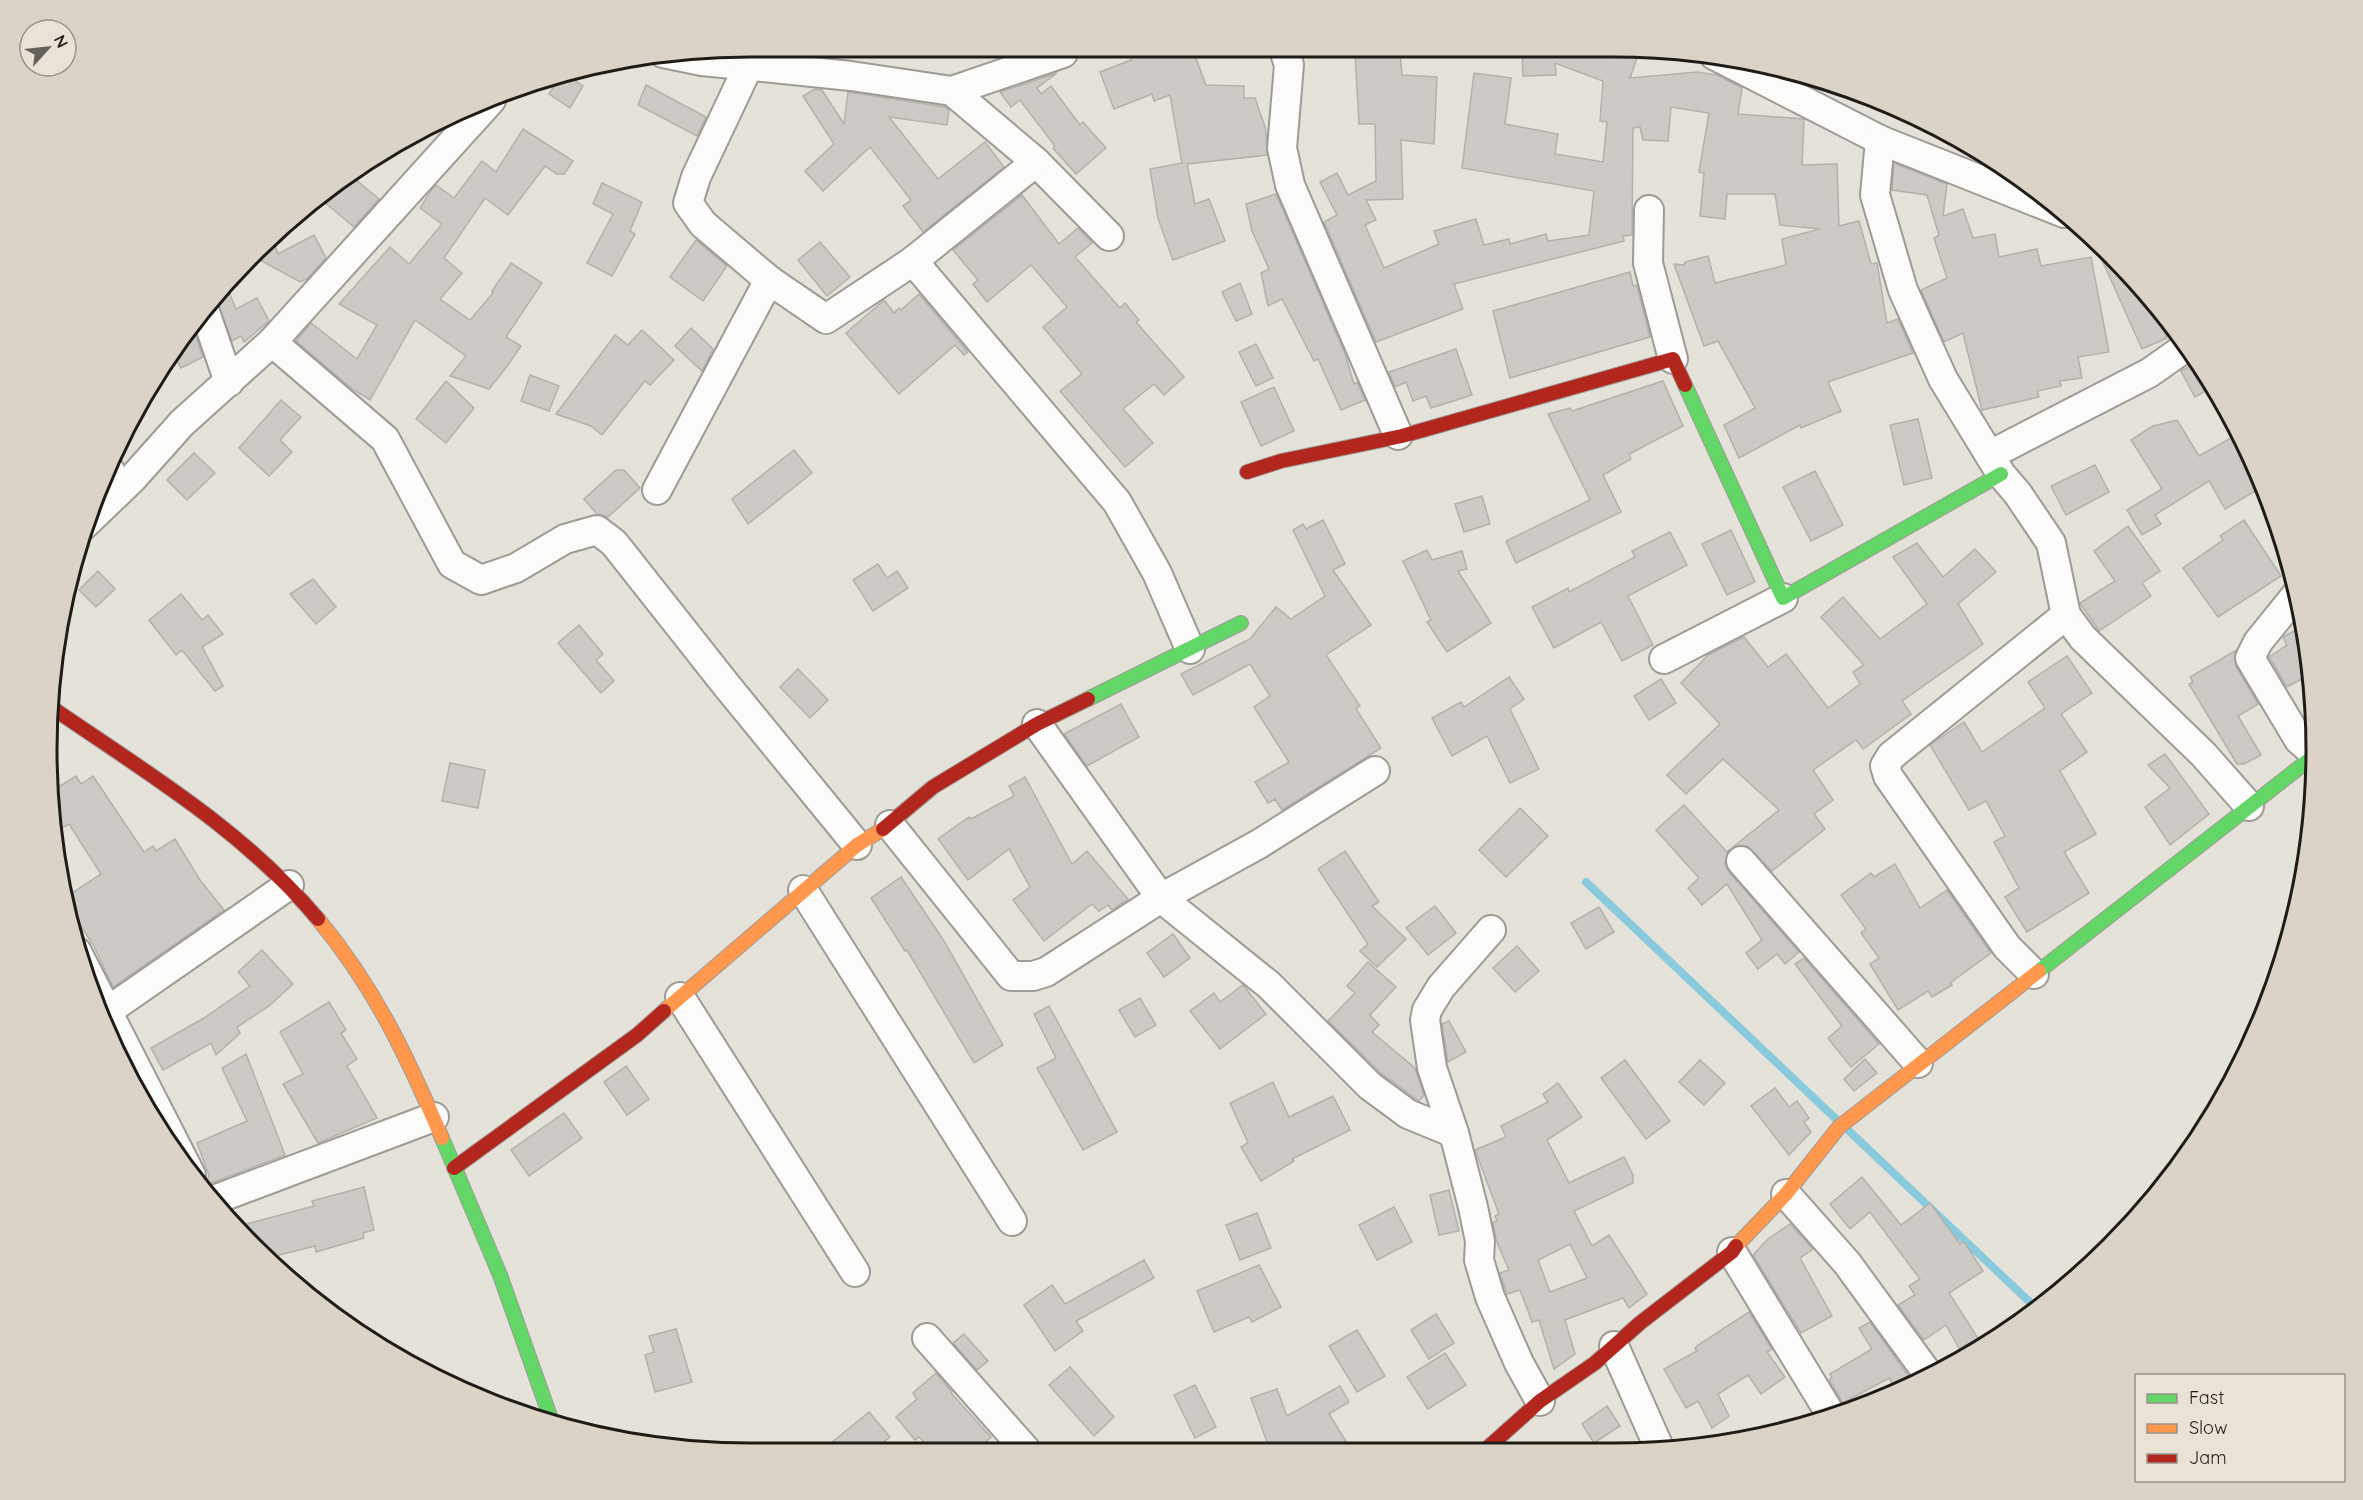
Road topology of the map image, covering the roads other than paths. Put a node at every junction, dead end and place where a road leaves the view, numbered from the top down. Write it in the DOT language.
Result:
graph roads {
  1 [pos="1049,57"];
  2 [pos="1286,57"];
  3 [pos="700,59"];
  4 [pos="748,67"];
  5 [pos="1741,69"];
  6 [pos="952,91"];
  7 [pos="480,112"];
  8 [pos="1880,140"];
  9 [pos="1036,162"];
  10 [pos="2038,203"];
  11 [pos="1649,210"];
  12 [pos="1109,236"];
  13 [pos="913,261"];
  14 [pos="769,280"];
  15 [pos="207,319"];
  16 [pos="272,342"];
  17 [pos="2180,352"];
  18 [pos="1673,359"];
  19 [pos="229,382"];
  20 [pos="1398,435"];
  21 [pos="1995,465"];
  22 [pos="1247,472"];
  23 [pos="115,480"];
  24 [pos="657,490"];
  25 [pos="1783,598"];
  26 [pos="2290,603"];
  27 [pos="2066,615"];
  28 [pos="1241,623"];
  29 [pos="1190,649"];
  30 [pos="1664,659"];
  31 [pos="58,712"];
  32 [pos="1037,724"];
  33 [pos="2306,746"];
  34 [pos="2306,761"];
  35 [pos="1375,771"];
  36 [pos="2250,806"];
  37 [pos="890,825"];
  38 [pos="857,845"];
  39 [pos="1741,861"];
  40 [pos="289,885"];
  41 [pos="803,890"];
  42 [pos="1161,898"];
  43 [pos="1491,930"];
  44 [pos="2034,974"];
  45 [pos="680,997"];
  46 [pos="108,1011"];
  47 [pos="1918,1063"];
  48 [pos="434,1117"];
  49 [pos="1454,1133"];
  50 [pos="454,1168"];
  51 [pos="1786,1194"];
  52 [pos="221,1198"];
  53 [pos="1012,1221"];
  54 [pos="1732,1252"];
  55 [pos="855,1272"];
  56 [pos="927,1338"];
  57 [pos="1614,1346"];
  58 [pos="1925,1369"];
  59 [pos="1540,1401"];
  60 [pos="1827,1409"];
  61 [pos="549,1412"];
  62 [pos="1657,1442"];
  63 [pos="1020,1443"];
  64 [pos="1493,1443"];
  1 -- 6 [label="street"];
  2 -- 20 [label="street"];
  3 -- 4 [label="street"];
  4 -- 6 [label="street"];
  4 -- 14 [label="street"];
  5 -- 8 [label="street"];
  6 -- 9 [label="street"];
  7 -- 16 [label="street"];
  8 -- 10 [label="street"];
  8 -- 21 [label="street"];
  9 -- 12 [label="street"];
  9 -- 13 [label="street"];
  11 -- 18 [label="street"];
  13 -- 14 [label="street"];
  13 -- 29 [label="street"];
  14 -- 24 [label="street"];
  15 -- 19 [label="street"];
  16 -- 19 [label="street"];
  16 -- 38 [label="street"];
  17 -- 21 [label="street"];
  18 -- 20 [label="street"];
  18 -- 25 [label="street"];
  19 -- 23 [label="street"];
  20 -- 22 [label="street"];
  21 -- 25 [label="street"];
  21 -- 27 [label="street"];
  25 -- 30 [label="street"];
  26 -- 33 [label="street"];
  27 -- 36 [label="street"];
  27 -- 44 [label="street"];
  28 -- 29 [label="street"];
  29 -- 32 [label="street"];
  31 -- 40 [label="street"];
  32 -- 37 [label="street"];
  32 -- 42 [label="street"];
  34 -- 36 [label="street"];
  35 -- 42 [label="street"];
  36 -- 44 [label="street"];
  37 -- 38 [label="street"];
  37 -- 42 [label="street"];
  38 -- 41 [label="street"];
  39 -- 47 [label="street"];
  40 -- 46 [label="street"];
  40 -- 48 [label="street"];
  41 -- 45 [label="street"];
  41 -- 53 [label="street"];
  42 -- 49 [label="street"];
  43 -- 49 [label="street"];
  44 -- 47 [label="street"];
  45 -- 50 [label="street"];
  45 -- 55 [label="street"];
  47 -- 51 [label="street"];
  48 -- 50 [label="street"];
  48 -- 52 [label="street"];
  49 -- 59 [label="street"];
  50 -- 61 [label="street"];
  51 -- 54 [label="street"];
  51 -- 58 [label="street"];
  54 -- 57 [label="street"];
  54 -- 60 [label="street"];
  56 -- 63 [label="street"];
  57 -- 59 [label="street"];
  57 -- 62 [label="street"];
  59 -- 64 [label="street"];
}
